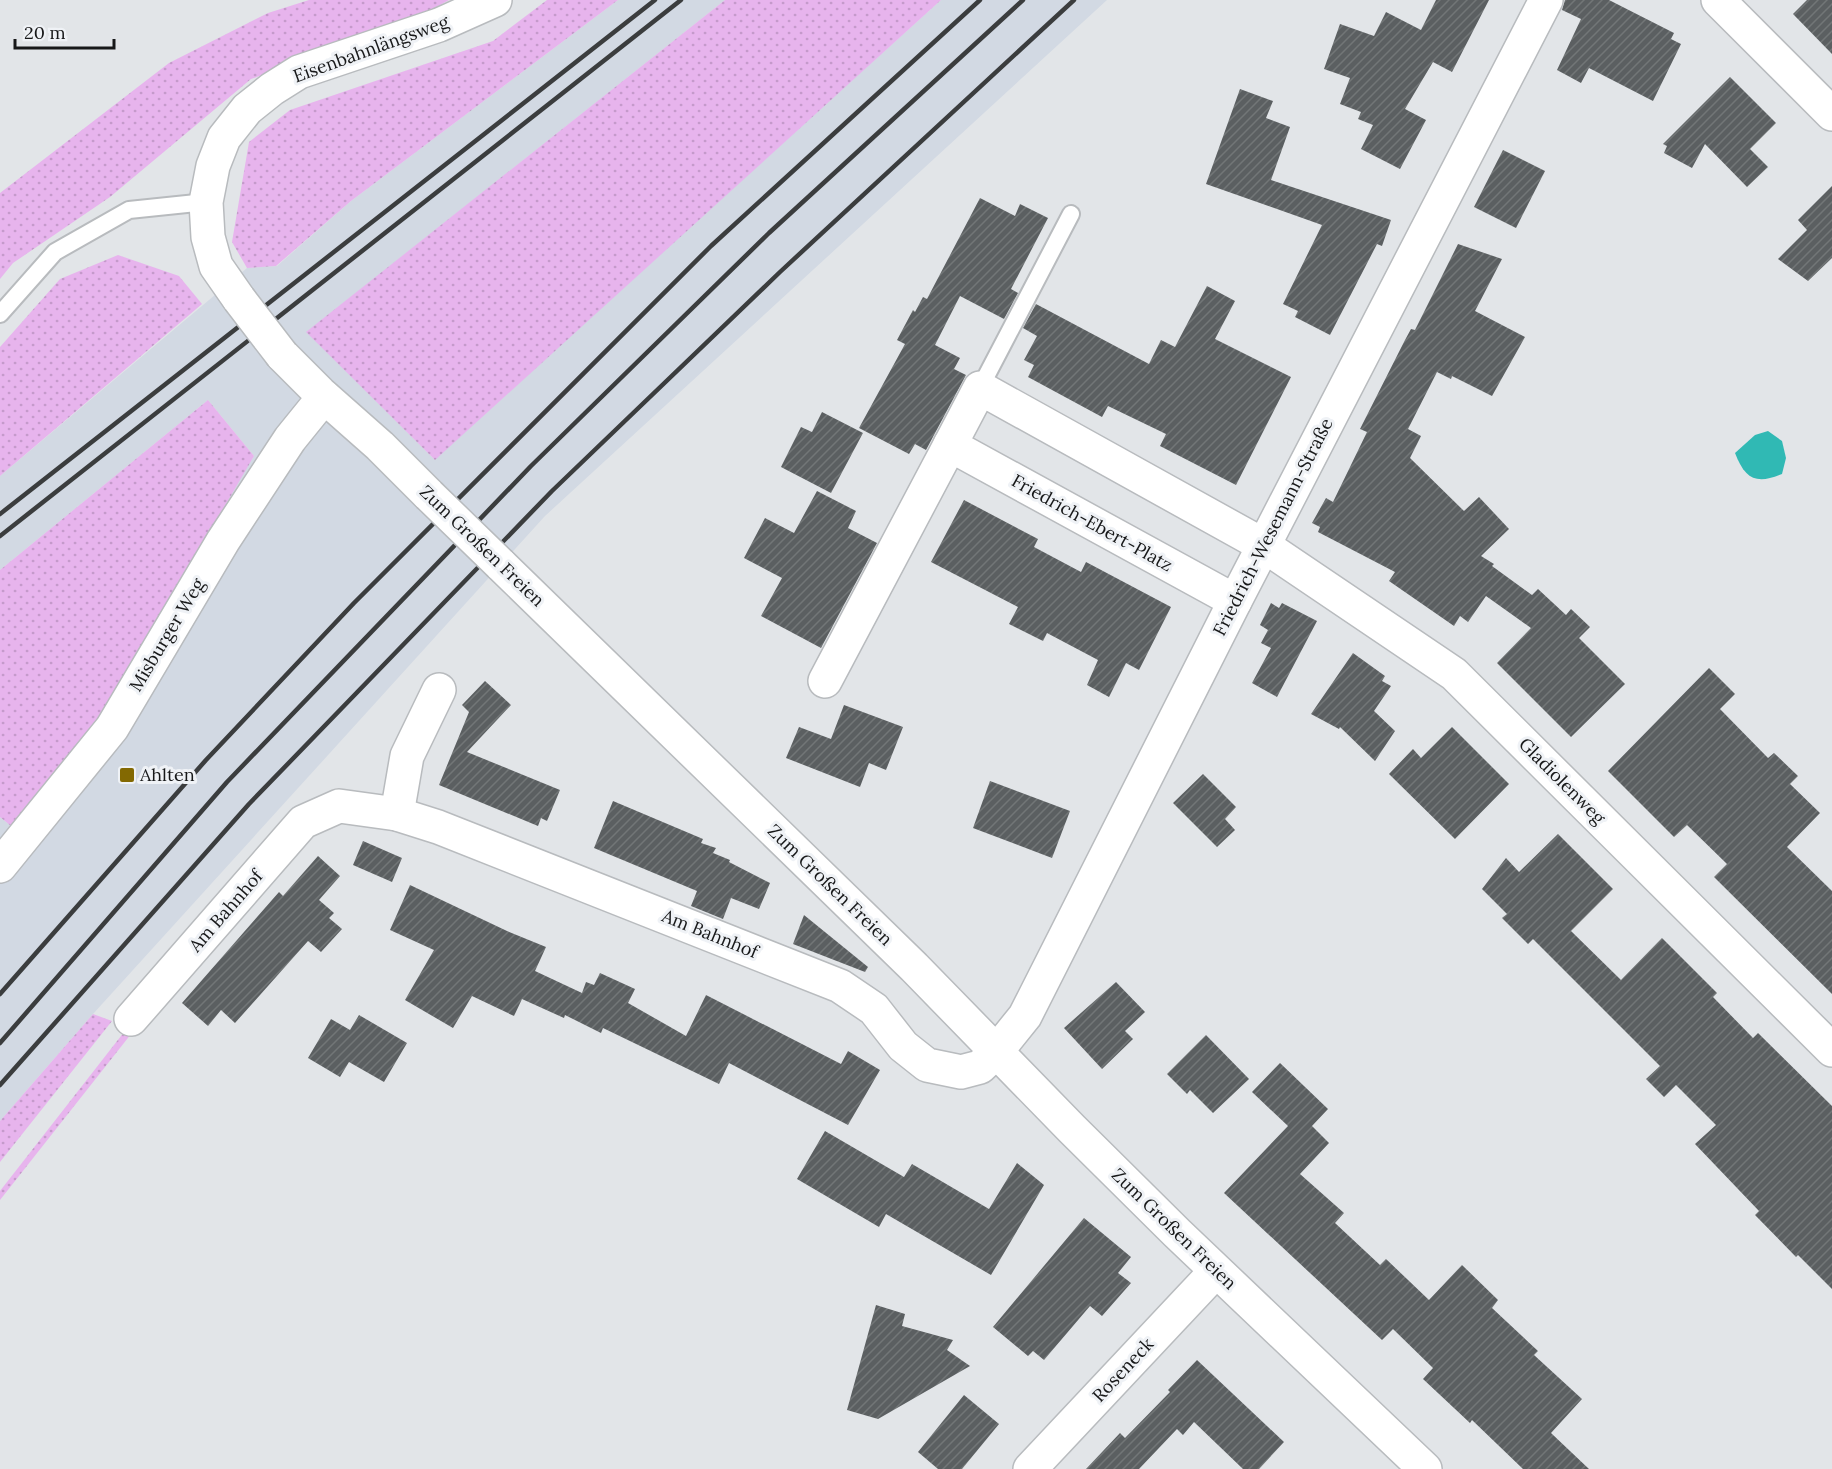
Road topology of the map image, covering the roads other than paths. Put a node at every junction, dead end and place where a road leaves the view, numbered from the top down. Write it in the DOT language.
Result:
graph roads {
  1 [pos="495,0"];
  2 [pos="1546,0"];
  3 [pos="1718,0"];
  4 [pos="1832,114"];
  5 [pos="207,202"];
  6 [pos="1071,214"];
  7 [pos="239,299"];
  8 [pos="0,314"];
  9 [pos="980,388"];
  10 [pos="324,397"];
  11 [pos="950,445"];
  12 [pos="1263,545"];
  13 [pos="1235,601"];
  14 [pos="825,681"];
  15 [pos="439,690"];
  16 [pos="397,814"];
  17 [pos="0,866"];
  18 [pos="131,1019"];
  19 [pos="1832,1050"];
  20 [pos="996,1052"];
  21 [pos="1216,1270"];
  22 [pos="1030,1469"];
  23 [pos="1425,1469"];
  1 -- 5 [label="street, Eisenbahnlängsweg"];
  2 -- 12 [label="street, Friedrich-Wesemann-Straße"];
  3 -- 4 [label="street"];
  5 -- 7 [label="street, Eisenbahnlängsweg"];
  5 -- 8 [label="lane"];
  6 -- 9 [label="lane"];
  7 -- 10 [label="street, Zum Großen Freien, bridge"];
  9 -- 11 [label="street"];
  9 -- 12 [label="street"];
  10 -- 17 [label="street, Misburger Weg"];
  10 -- 20 [label="street, Zum Großen Freien, bridge"];
  11 -- 13 [label="street, Friedrich-Ebert-Platz"];
  11 -- 14 [label="street"];
  12 -- 13 [label="street, Friedrich-Wesemann-Straße"];
  12 -- 19 [label="street, Gladiolenweg"];
  13 -- 20 [label="street, Friedrich-Wesemann-Straße"];
  15 -- 16 [label="street"];
  16 -- 18 [label="street, Am Bahnhof"];
  16 -- 20 [label="street, Am Bahnhof"];
  20 -- 21 [label="street, Zum Großen Freien"];
  21 -- 22 [label="street, Roseneck"];
  21 -- 23 [label="street, Zum Großen Freien"];
}
